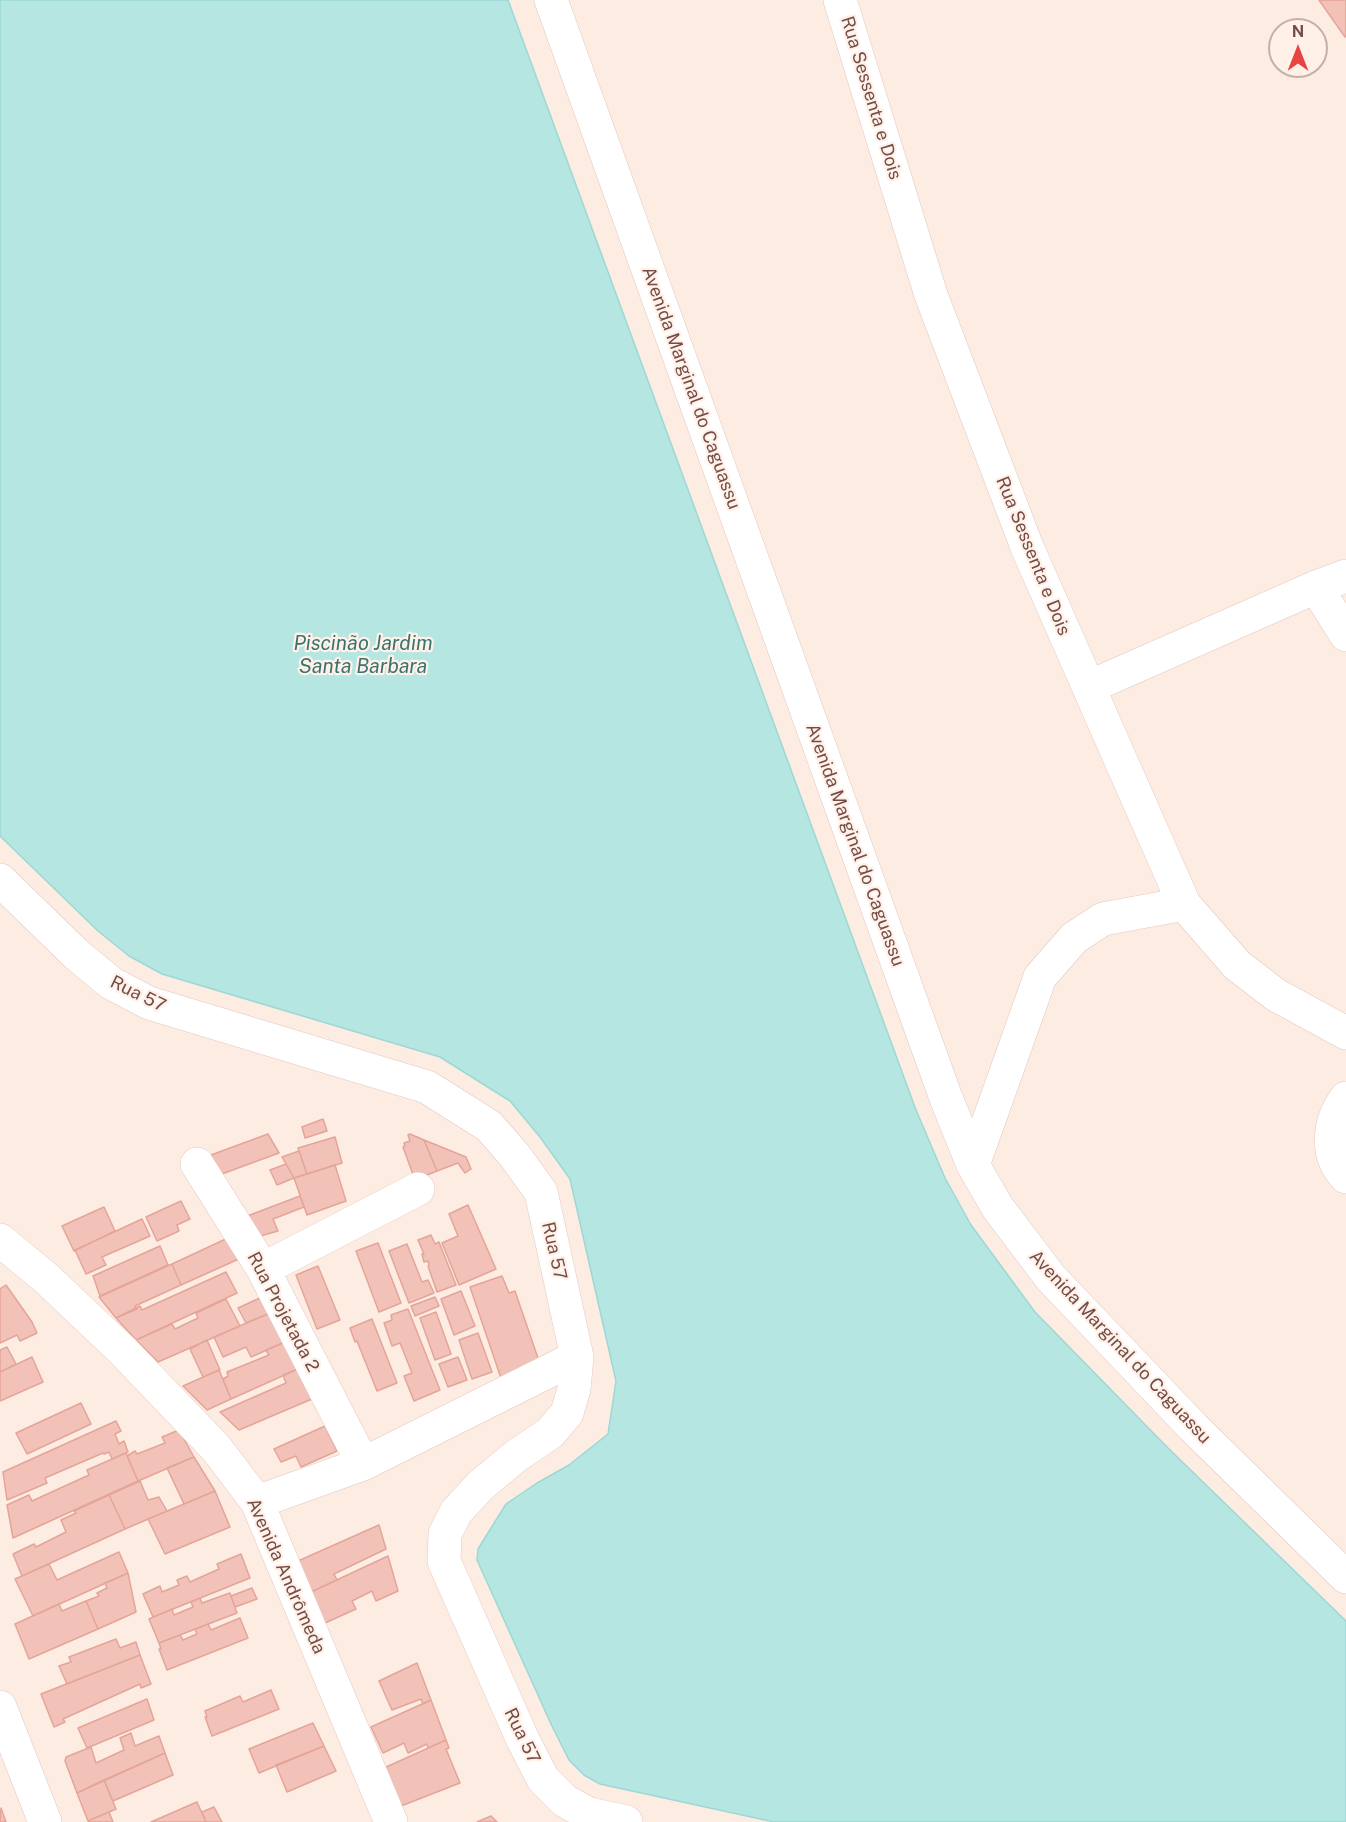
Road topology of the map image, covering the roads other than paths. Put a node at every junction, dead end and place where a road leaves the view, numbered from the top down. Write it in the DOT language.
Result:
graph roads {
  1 [pos="551,0"];
  2 [pos="840,0"];
  3 [pos="1331,581"];
  4 [pos="1346,635"];
  5 [pos="1089,687"];
  6 [pos="0,880"];
  7 [pos="1184,904"];
  8 [pos="1346,1033"];
  9 [pos="1346,1098"];
  10 [pos="196,1164"];
  11 [pos="974,1165"];
  12 [pos="1346,1177"];
  13 [pos="418,1189"];
  14 [pos="0,1240"];
  15 [pos="262,1269"];
  16 [pos="578,1358"];
  17 [pos="363,1464"];
  18 [pos="257,1502"];
  19 [pos="1346,1577"];
  20 [pos="0,1707"];
  21 [pos="45,1822"];
  22 [pos="391,1822"];
  23 [pos="626,1822"];
  1 -- 11 [label="street, Avenida Marginal do Caguassu"];
  2 -- 5 [label="street, Rua Sessenta e Dois"];
  3 -- 4 [label="street"];
  3 -- 5 [label="street"];
  5 -- 7 [label="street, Rua Sessenta e Dois"];
  6 -- 16 [label="street, Rua 57"];
  7 -- 8 [label="street, Rua Sessenta e Dois"];
  7 -- 11 [label="street"];
  9 -- 12 [label="street"];
  10 -- 15 [label="street, Rua Projetada 2"];
  11 -- 19 [label="street, Avenida Marginal do Caguassu"];
  13 -- 15 [label="street"];
  14 -- 18 [label="street, Avenida Andrômeda"];
  15 -- 17 [label="street, Rua Projetada 2"];
  16 -- 17 [label="street"];
  16 -- 23 [label="street, Rua 57"];
  17 -- 18 [label="street"];
  18 -- 22 [label="street, Avenida Andrômeda"];
  20 -- 21 [label="street"];
}
